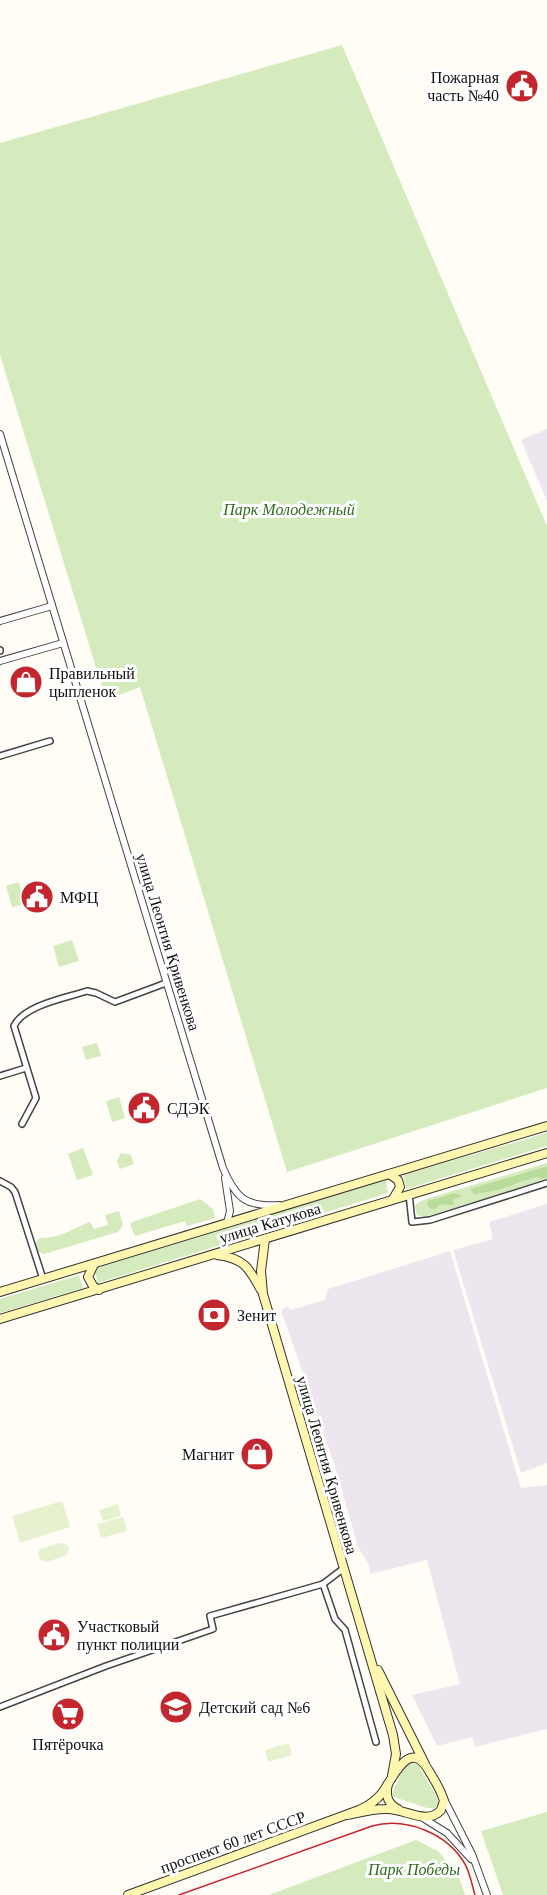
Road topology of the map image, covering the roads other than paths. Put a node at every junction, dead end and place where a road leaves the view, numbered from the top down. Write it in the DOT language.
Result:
graph roads {
  1 [pos="0,434"];
  2 [pos="52,606"];
  3 [pos="0,621"];
  4 [pos="63,643"];
  5 [pos="0,662"];
  6 [pos="50,741"];
  7 [pos="0,756"];
  8 [pos="166,983"];
  9 [pos="26,1068"];
  10 [pos="0,1076"];
  11 [pos="22,1124"];
  12 [pos="547,1126"];
  13 [pos="547,1153"];
  14 [pos="223,1168"];
  15 [pos="389,1174"];
  16 [pos="0,1181"];
  17 [pos="547,1183"];
  18 [pos="409,1194"];
  19 [pos="393,1199"];
  20 [pos="288,1204"];
  21 [pos="227,1223"];
  22 [pos="265,1239"];
  23 [pos="213,1255"];
  24 [pos="94,1264"];
  25 [pos="43,1279"];
  26 [pos="99,1290"];
  27 [pos="0,1292"];
  28 [pos="263,1294"];
  29 [pos="0,1319"];
  30 [pos="344,1568"];
  31 [pos="322,1584"];
  32 [pos="366,1643"];
  33 [pos="0,1707"];
  34 [pos="376,1742"];
  35 [pos="427,1768"];
  36 [pos="391,1777"];
  37 [pos="442,1795"];
  38 [pos="405,1812"];
  39 [pos="348,1815"];
  40 [pos="416,1815"];
  41 [pos="478,1869"];
  42 [pos="128,1895"];
  43 [pos="487,1895"];
  1 -- 2 [label="street"];
  2 -- 3 [label="street"];
  2 -- 4 [label="street, улица Леонтия Кривенкова"];
  4 -- 5 [label="street"];
  4 -- 8 [label="street, улица Леонтия Кривенкова"];
  6 -- 7 [label="street"];
  8 -- 9 [label="street"];
  8 -- 14 [label="street, улица Леонтия Кривенкова"];
  9 -- 10 [label="street"];
  9 -- 11 [label="street"];
  12 -- 15 [label="main road, улица Катукова"];
  13 -- 18 [label="main road, улица Катукова"];
  14 -- 20 [label="street, улица Леонтия Кривенкова"];
  14 -- 21 [label="street"];
  15 -- 19 [label="main road"];
  15 -- 20 [label="main road, улица Катукова"];
  16 -- 25 [label="street"];
  17 -- 18 [label="street"];
  18 -- 19 [label="main road, улица Катукова"];
  19 -- 22 [label="main road, улица Катукова"];
  20 -- 21 [label="main road, улица Катукова"];
  21 -- 24 [label="main road, улица Катукова"];
  22 -- 23 [label="main road, улица Катукова"];
  22 -- 28 [label="main road"];
  23 -- 26 [label="main road, улица Катукова"];
  23 -- 28 [label="main road"];
  24 -- 25 [label="main road, улица Катукова"];
  24 -- 26 [label="main road"];
  25 -- 27 [label="main road, улица Катукова"];
  26 -- 29 [label="main road, улица Катукова"];
  28 -- 30 [label="main road, улица Леонтия Кривенкова"];
  30 -- 31 [label="street"];
  30 -- 32 [label="main road, улица Леонтия Кривенкова"];
  31 -- 33 [label="street"];
  31 -- 34 [label="street"];
  32 -- 35 [label="main road, улица Леонтия Кривенкова"];
  32 -- 36 [label="main road, улица Леонтия Кривенкова"];
  35 -- 36 [label="main road"];
  35 -- 37 [label="main road"];
  36 -- 38 [label="main road"];
  36 -- 39 [label="main road"];
  37 -- 40 [label="main road"];
  37 -- 41 [label="street"];
  38 -- 39 [label="main road"];
  38 -- 40 [label="main road"];
  39 -- 42 [label="main road, проспект 60 лет СССР"];
  40 -- 41 [label="street"];
  41 -- 43 [label="street"];
}
